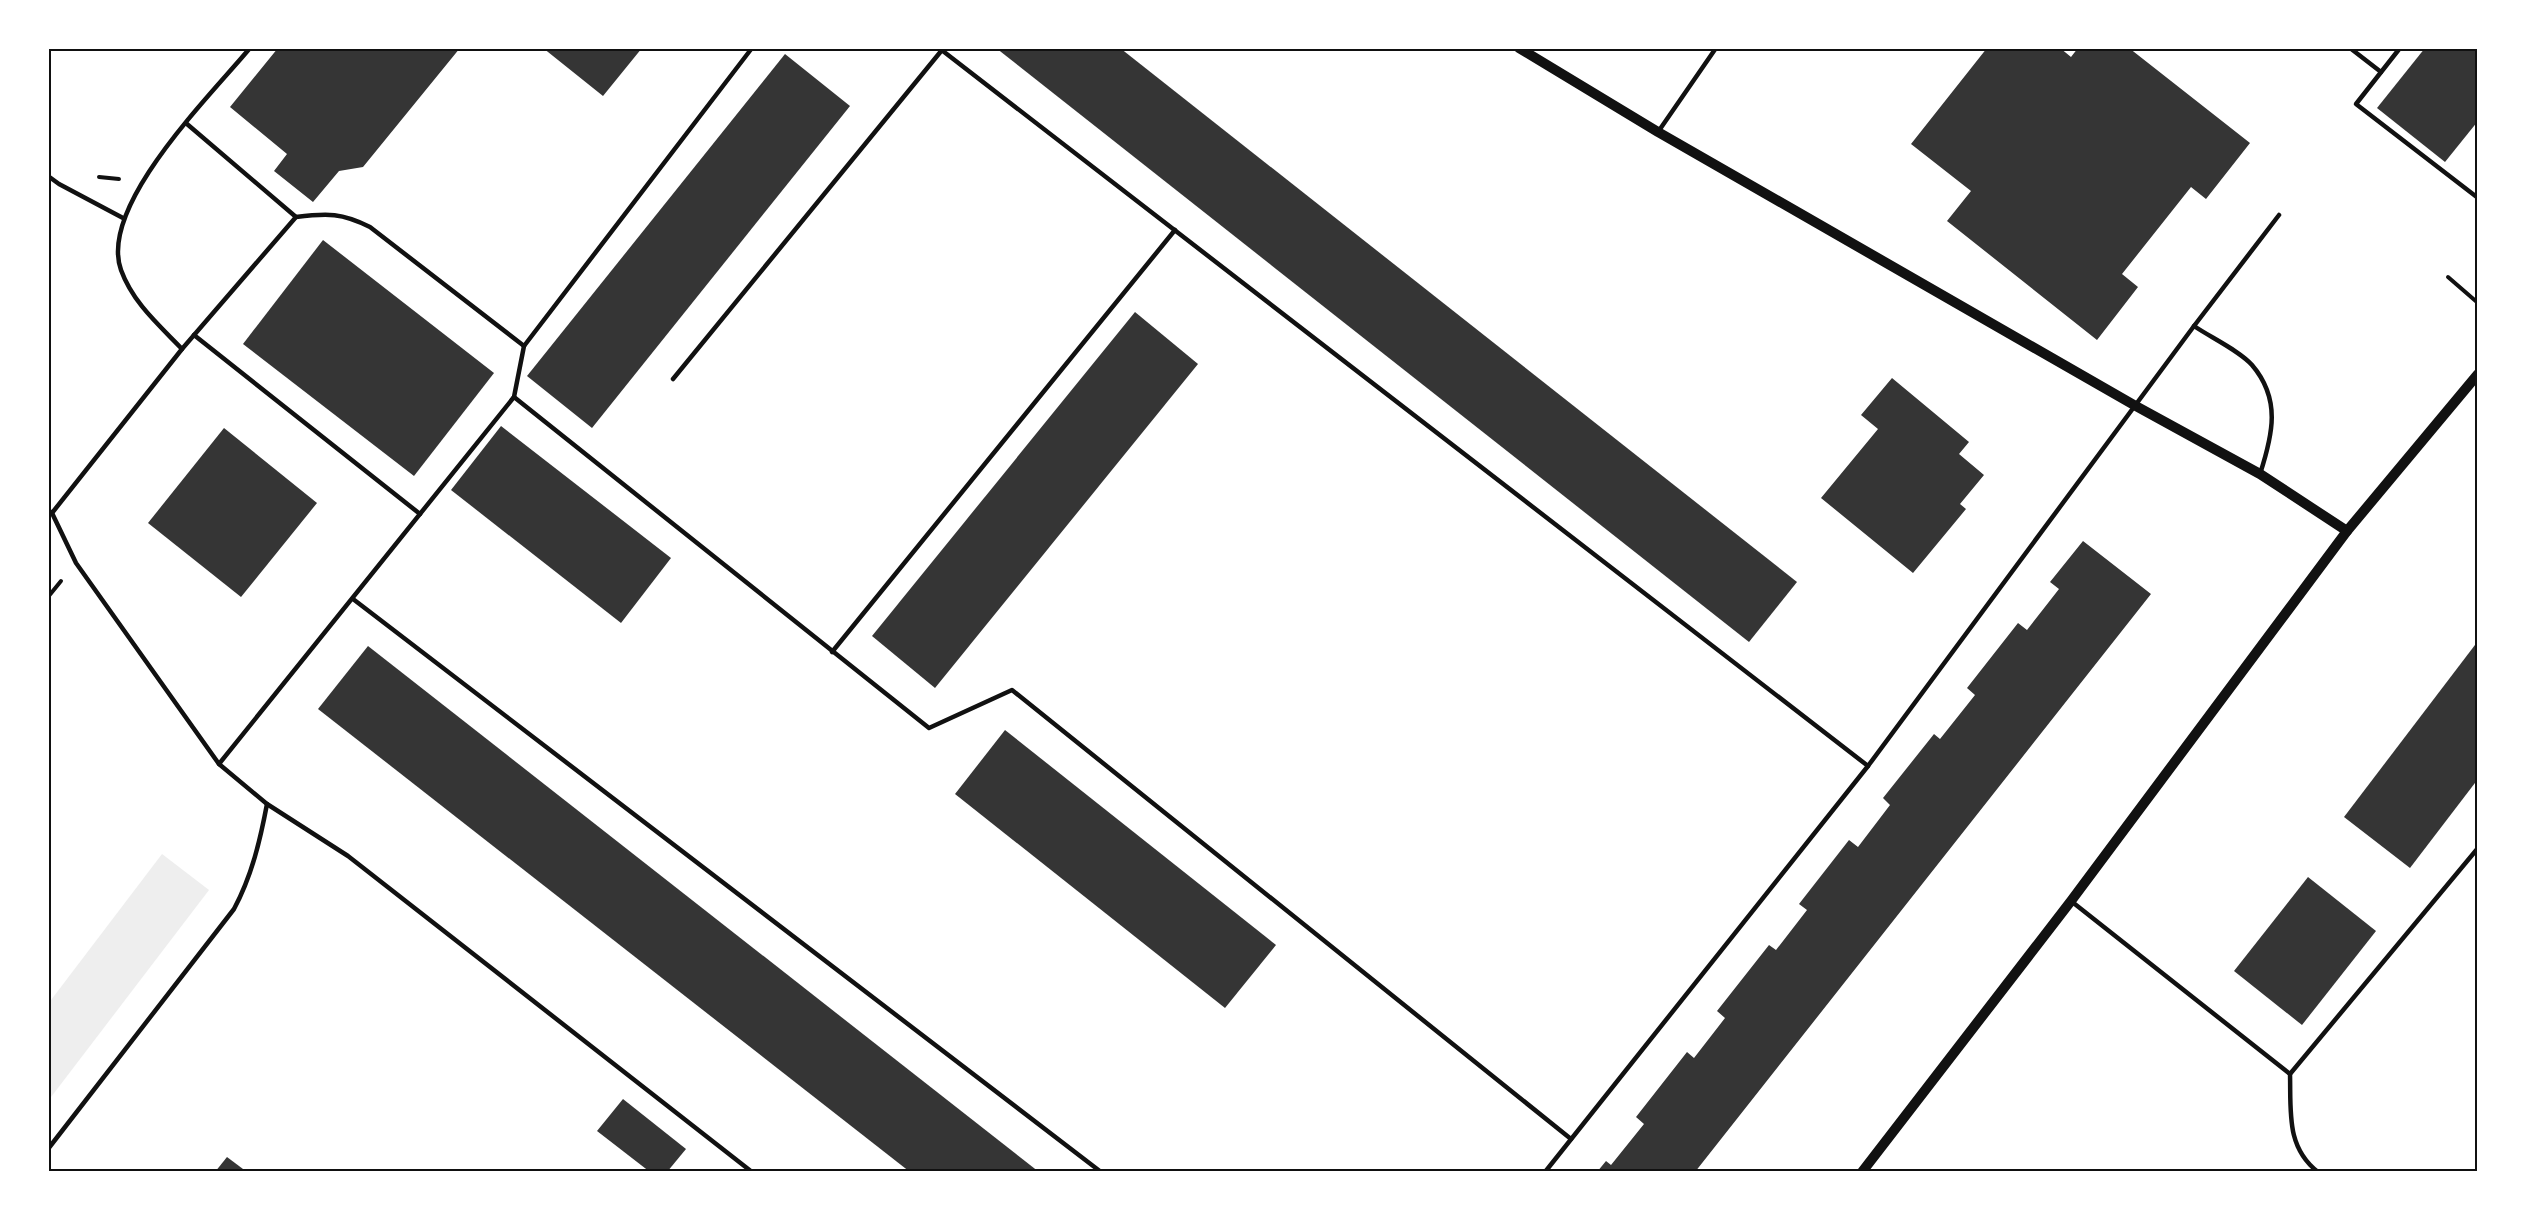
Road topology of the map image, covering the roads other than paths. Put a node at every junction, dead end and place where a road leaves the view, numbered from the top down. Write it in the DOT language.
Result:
graph roads {
  1 [pos="250,48"];
  2 [pos="752,48"];
  3 [pos="1519,48"];
  4 [pos="1716,48"];
  5 [pos="2350,48"];
  6 [pos="2400,48"];
  7 [pos="940,49"];
  8 [pos="2381,72"];
  9 [pos="187,124"];
  10 [pos="1658,132"];
  11 [pos="48,176"];
  12 [pos="2478,198"];
  13 [pos="2279,215"];
  14 [pos="296,217"];
  15 [pos="123,218"];
  16 [pos="1175,230"];
  17 [pos="2194,326"];
  18 [pos="195,335"];
  19 [pos="524,346"];
  20 [pos="182,349"];
  21 [pos="2478,374"];
  22 [pos="673,379"];
  23 [pos="514,397"];
  24 [pos="2134,405"];
  25 [pos="2260,474"];
  26 [pos="50,512"];
  27 [pos="420,514"];
  28 [pos="2347,531"];
  29 [pos="353,599"];
  30 [pos="832,652"];
  31 [pos="219,764"];
  32 [pos="1868,766"];
  33 [pos="267,804"];
  34 [pos="2478,848"];
  35 [pos="2071,901"];
  36 [pos="2290,1074"];
  37 [pos="1571,1139"];
  38 [pos="48,1149"];
  39 [pos="752,1172"];
  40 [pos="1101,1172"];
  41 [pos="1545,1172"];
  42 [pos="1862,1172"];
  43 [pos="2318,1172"];
  1 -- 9 [label="lane"];
  2 -- 19 [label="lane"];
  3 -- 10 [label="street"];
  4 -- 10 [label="lane"];
  5 -- 8 [label="lane"];
  6 -- 8 [label="lane"];
  7 -- 16 [label="lane"];
  7 -- 22 [label="lane"];
  8 -- 12 [label="lane"];
  9 -- 14 [label="lane"];
  9 -- 15 [label="lane"];
  10 -- 24 [label="street"];
  11 -- 15 [label="lane"];
  13 -- 17 [label="lane"];
  14 -- 18 [label="lane"];
  14 -- 19 [label="lane"];
  15 -- 20 [label="lane"];
  16 -- 30 [label="lane"];
  16 -- 32 [label="lane"];
  17 -- 24 [label="lane"];
  17 -- 25 [label="lane"];
  18 -- 20 [label="lane"];
  18 -- 27 [label="lane"];
  19 -- 23 [label="lane"];
  20 -- 26 [label="lane"];
  21 -- 28 [label="street"];
  23 -- 27 [label="lane"];
  23 -- 30 [label="lane"];
  24 -- 25 [label="street"];
  24 -- 32 [label="lane"];
  25 -- 28 [label="street"];
  26 -- 31 [label="lane"];
  27 -- 29 [label="lane"];
  28 -- 35 [label="street"];
  29 -- 31 [label="lane"];
  29 -- 40 [label="lane"];
  30 -- 37 [label="lane"];
  31 -- 33 [label="lane"];
  32 -- 37 [label="lane"];
  33 -- 38 [label="lane"];
  33 -- 39 [label="lane"];
  34 -- 36 [label="lane"];
  35 -- 36 [label="lane"];
  35 -- 42 [label="street"];
  36 -- 43 [label="lane"];
  37 -- 41 [label="lane"];
}
